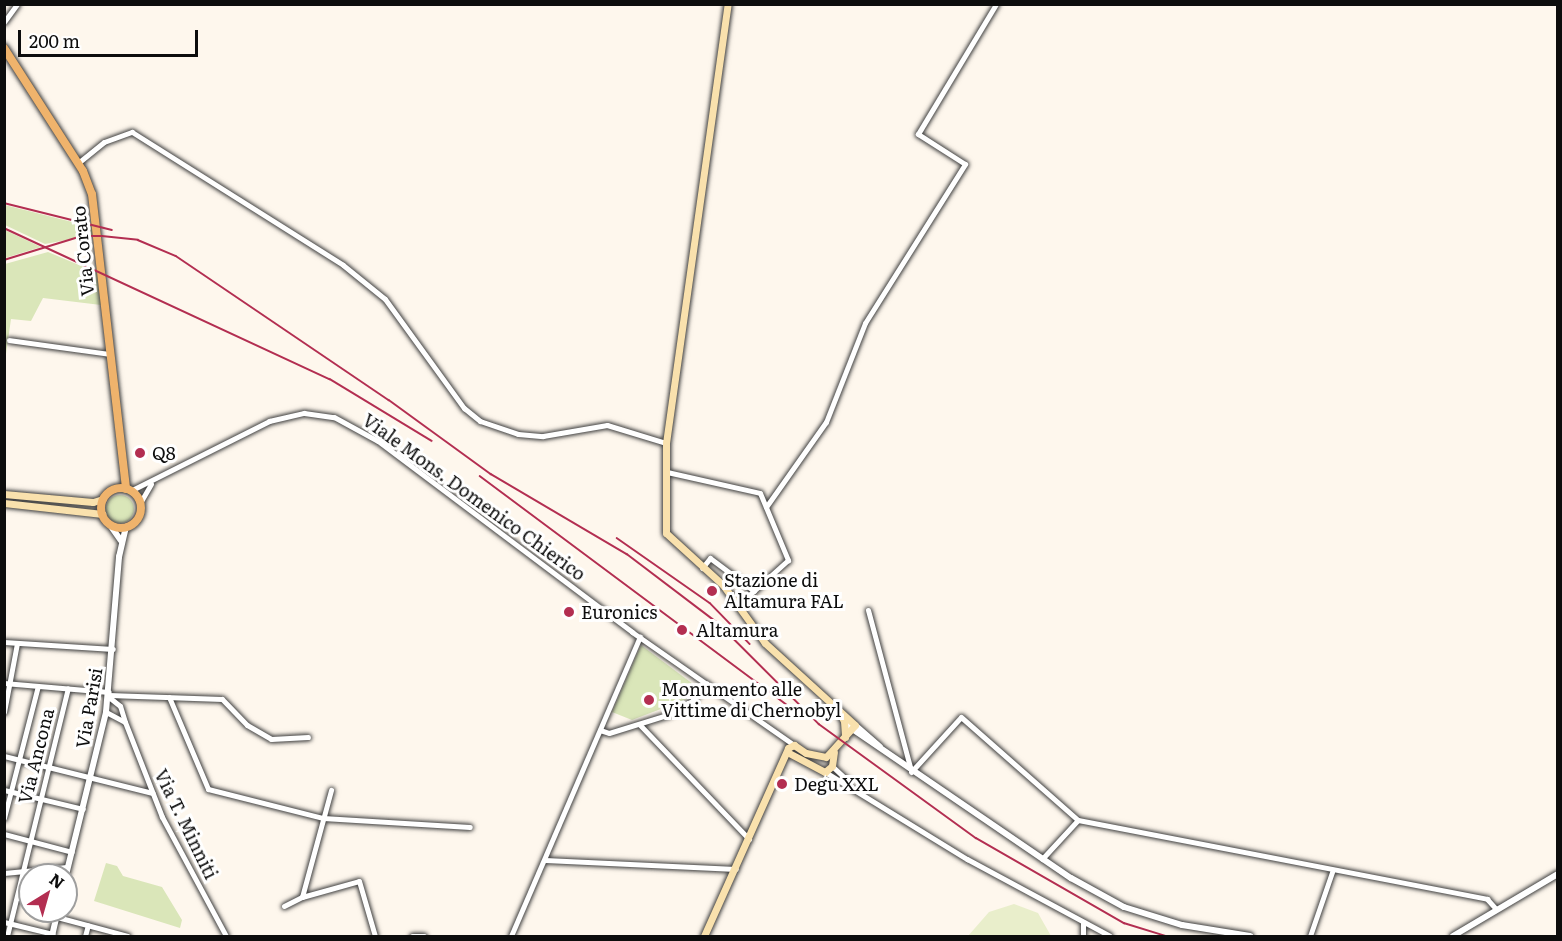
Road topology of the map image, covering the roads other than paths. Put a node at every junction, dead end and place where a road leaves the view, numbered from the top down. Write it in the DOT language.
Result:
graph roads {
  1 [pos="17,4"];
  2 [pos="728,4"];
  3 [pos="996,4"];
  4 [pos="4,22"];
  5 [pos="4,48"];
  6 [pos="78,163"];
  7 [pos="9,340"];
  8 [pos="110,354"];
  9 [pos="666,442"];
  10 [pos="667,472"];
  11 [pos="123,474"];
  12 [pos="151,484"];
  13 [pos="128,490"];
  14 [pos="110,492"];
  15 [pos="4,494"];
  16 [pos="103,499"];
  17 [pos="4,503"];
  18 [pos="140,503"];
  19 [pos="766,507"];
  20 [pos="102,514"];
  21 [pos="110,525"];
  22 [pos="126,528"];
  23 [pos="122,542"];
  24 [pos="702,568"];
  25 [pos="754,591"];
  26 [pos="738,605"];
  27 [pos="868,610"];
  28 [pos="640,637"];
  29 [pos="4,642"];
  30 [pos="17,643"];
  31 [pos="113,649"];
  32 [pos="707,682"];
  33 [pos="8,683"];
  34 [pos="38,686"];
  35 [pos="68,688"];
  36 [pos="109,694"];
  37 [pos="169,697"];
  38 [pos="829,699"];
  39 [pos="4,712"];
  40 [pos="106,712"];
  41 [pos="844,721"];
  42 [pos="125,722"];
  43 [pos="640,725"];
  44 [pos="853,727"];
  45 [pos="600,730"];
  46 [pos="308,736"];
  47 [pos="845,737"];
  48 [pos="792,749"];
  49 [pos="4,756"];
  50 [pos="794,758"];
  51 [pos="19,759"];
  52 [pos="827,762"];
  53 [pos="48,767"];
  54 [pos="817,767"];
  55 [pos="780,770"];
  56 [pos="911,772"];
  57 [pos="91,777"];
  58 [pos="4,790"];
  59 [pos="330,790"];
  60 [pos="12,792"];
  61 [pos="152,793"];
  62 [pos="41,799"];
  63 [pos="83,809"];
  64 [pos="4,818"];
  65 [pos="323,818"];
  66 [pos="1078,820"];
  67 [pos="470,827"];
  68 [pos="4,834"];
  69 [pos="749,839"];
  70 [pos="31,841"];
  71 [pos="72,852"];
  72 [pos="1042,859"];
  73 [pos="545,860"];
  74 [pos="25,863"];
  75 [pos="68,863"];
  76 [pos="736,869"];
  77 [pos="1332,872"];
  78 [pos="1557,874"];
  79 [pos="18,893"];
  80 [pos="17,897"];
  81 [pos="302,897"];
  82 [pos="284,906"];
  83 [pos="1495,909"];
  84 [pos="78,921"];
  85 [pos="1083,922"];
  86 [pos="8,923"];
  87 [pos="88,925"];
  88 [pos="110,934"];
  89 [pos="52,935"];
  90 [pos="7,936"];
  91 [pos="86,936"];
  92 [pos="128,936"];
  93 [pos="226,936"];
  94 [pos="375,936"];
  95 [pos="412,936"];
  96 [pos="424,936"];
  97 [pos="511,936"];
  98 [pos="704,936"];
  99 [pos="1083,936"];
  100 [pos="1110,936"];
  101 [pos="1250,936"];
  102 [pos="1311,936"];
  103 [pos="1453,936"];
  1 -- 4 [label="street"];
  2 -- 9 [label="main road"];
  3 -- 19 [label="street"];
  5 -- 6 [label="main road, Via Corato"];
  6 -- 8 [label="main road, Via Corato"];
  6 -- 9 [label="street"];
  7 -- 8 [label="street"];
  8 -- 11 [label="main road, Via Corato"];
  9 -- 10 [label="main road"];
  10 -- 19 [label="street"];
  10 -- 24 [label="main road"];
  11 -- 13 [label="main road, Via Corato"];
  11 -- 14 [label="main road"];
  12 -- 13 [label="street, Viale Mons. Domenico Chierico"];
  12 -- 18 [label="street"];
  12 -- 28 [label="street, Viale Mons. Domenico Chierico"];
  13 -- 14 [label="main road"];
  13 -- 18 [label="main road"];
  14 -- 16 [label="main road"];
  15 -- 16 [label="main road"];
  16 -- 20 [label="main road"];
  17 -- 20 [label="main road"];
  18 -- 22 [label="main road"];
  19 -- 25 [label="street"];
  20 -- 21 [label="main road"];
  21 -- 22 [label="main road"];
  21 -- 23 [label="street"];
  22 -- 23 [label="street, Via Parisi"];
  23 -- 31 [label="street, Via Parisi"];
  24 -- 25 [label="street"];
  24 -- 26 [label="main road"];
  25 -- 26 [label="street"];
  26 -- 38 [label="main road"];
  27 -- 56 [label="street"];
  28 -- 32 [label="street, Viale Mons. Domenico Chierico"];
  28 -- 45 [label="street"];
  29 -- 30 [label="street"];
  30 -- 31 [label="street"];
  30 -- 33 [label="street"];
  31 -- 36 [label="street, Via Parisi"];
  32 -- 43 [label="street"];
  32 -- 48 [label="street, Viale Mons. Domenico Chierico"];
  33 -- 34 [label="street"];
  33 -- 39 [label="street"];
  34 -- 35 [label="street"];
  34 -- 51 [label="street"];
  35 -- 36 [label="street"];
  35 -- 53 [label="street, Via Ancona"];
  36 -- 37 [label="street"];
  36 -- 40 [label="street, Via Parisi"];
  36 -- 42 [label="street, Via T. Minniti"];
  37 -- 46 [label="street"];
  37 -- 65 [label="street"];
  38 -- 41 [label="main road"];
  38 -- 44 [label="main road"];
  40 -- 42 [label="street"];
  40 -- 57 [label="street, Via Parisi"];
  41 -- 44 [label="street"];
  41 -- 47 [label="main road"];
  42 -- 61 [label="street, Via T. Minniti"];
  43 -- 45 [label="street"];
  43 -- 69 [label="street"];
  44 -- 47 [label="main road"];
  44 -- 56 [label="street"];
  45 -- 73 [label="street"];
  47 -- 52 [label="main road"];
  48 -- 50 [label="main road"];
  48 -- 52 [label="main road"];
  48 -- 55 [label="main road"];
  49 -- 51 [label="street"];
  50 -- 54 [label="main road"];
  50 -- 55 [label="main road"];
  51 -- 53 [label="street"];
  51 -- 60 [label="street"];
  52 -- 54 [label="main road"];
  52 -- 54 [label="main road"];
  52 -- 85 [label="street"];
  53 -- 57 [label="street"];
  53 -- 62 [label="street, Via Ancona"];
  55 -- 69 [label="main road"];
  56 -- 66 [label="street"];
  56 -- 72 [label="street"];
  57 -- 61 [label="street"];
  57 -- 63 [label="street, Via Parisi"];
  58 -- 60 [label="street"];
  59 -- 65 [label="street"];
  60 -- 62 [label="street"];
  60 -- 64 [label="street"];
  61 -- 93 [label="street, Via T. Minniti"];
  62 -- 63 [label="street"];
  62 -- 70 [label="street, Via Ancona"];
  63 -- 71 [label="street, Via Parisi"];
  65 -- 67 [label="street"];
  65 -- 81 [label="street"];
  66 -- 72 [label="street"];
  66 -- 77 [label="street"];
  68 -- 70 [label="street"];
  69 -- 76 [label="main road"];
  70 -- 71 [label="street"];
  70 -- 74 [label="street, Via Ancona"];
  71 -- 75 [label="street, Via Parisi"];
  72 -- 101 [label="street"];
  73 -- 76 [label="street"];
  73 -- 97 [label="street"];
  76 -- 98 [label="main road"];
  77 -- 83 [label="street"];
  77 -- 102 [label="street"];
  78 -- 83 [label="street"];
  79 -- 80 [label="street, Via Ancona"];
  80 -- 86 [label="street, Via Ancona"];
  81 -- 82 [label="street"];
  81 -- 94 [label="street"];
  83 -- 103 [label="street"];
  84 -- 87 [label="street"];
  85 -- 99 [label="street"];
  85 -- 100 [label="street"];
  86 -- 89 [label="street"];
  86 -- 90 [label="street, Via Ancona"];
  87 -- 88 [label="street"];
  87 -- 91 [label="street"];
  88 -- 92 [label="street"];
  95 -- 96 [label="street"];
}
